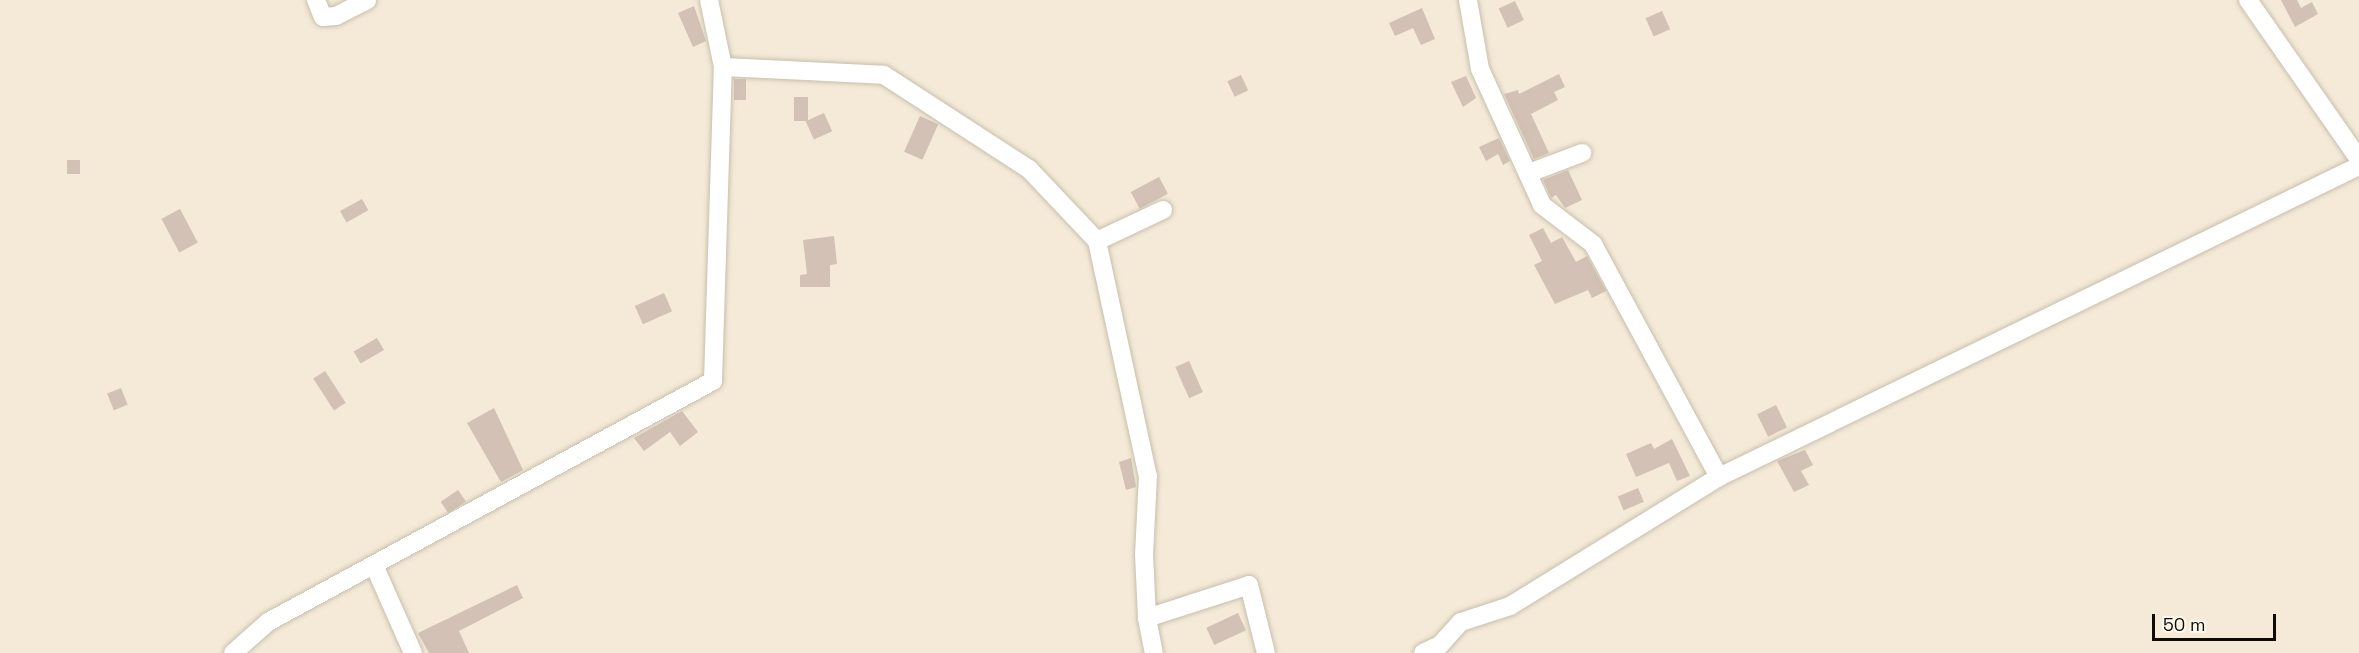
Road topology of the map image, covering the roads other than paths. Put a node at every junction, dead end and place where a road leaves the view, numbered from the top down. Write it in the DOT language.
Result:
graph roads {
  1 [pos="316,0"];
  2 [pos="367,0"];
  3 [pos="709,0"];
  4 [pos="1468,0"];
  5 [pos="2248,0"];
  6 [pos="723,67"];
  7 [pos="1582,153"];
  8 [pos="2359,159"];
  9 [pos="2359,166"];
  10 [pos="1529,173"];
  11 [pos="1163,210"];
  12 [pos="1097,241"];
  13 [pos="1719,477"];
  14 [pos="374,565"];
  15 [pos="1147,618"];
  16 [pos="233,653"];
  17 [pos="413,653"];
  18 [pos="1154,653"];
  19 [pos="1266,653"];
  20 [pos="1423,653"];
  1 -- 2 [label="street"];
  3 -- 6 [label="street"];
  4 -- 10 [label="street"];
  5 -- 8 [label="street"];
  6 -- 12 [label="street"];
  6 -- 14 [label="street"];
  7 -- 10 [label="street"];
  9 -- 13 [label="street"];
  10 -- 13 [label="street"];
  11 -- 12 [label="street"];
  12 -- 15 [label="street"];
  13 -- 20 [label="street"];
  14 -- 16 [label="street"];
  14 -- 17 [label="street"];
  15 -- 18 [label="street"];
  15 -- 19 [label="street"];
}
